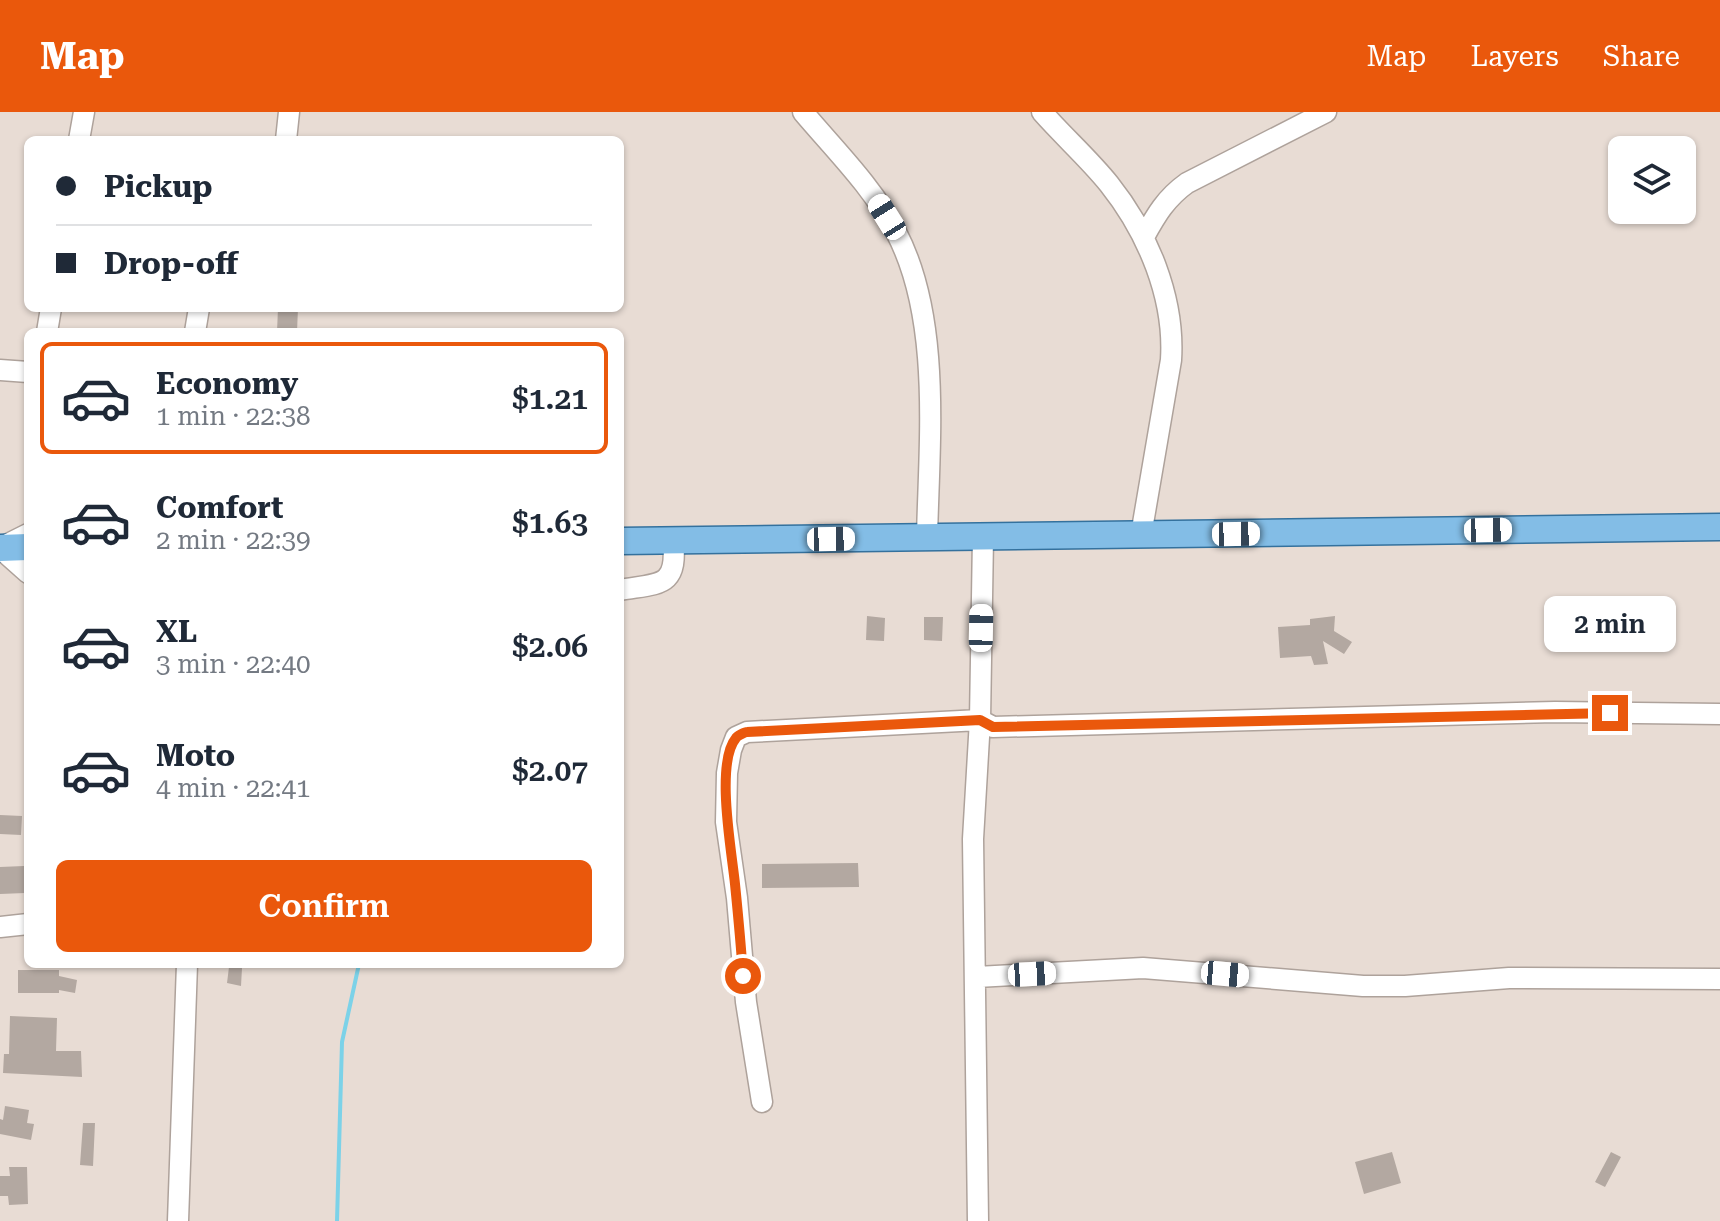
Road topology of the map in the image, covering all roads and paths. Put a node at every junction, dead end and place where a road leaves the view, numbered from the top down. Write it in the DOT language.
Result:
graph roads {
  1 [pos="84,112"];
  2 [pos="289,112"];
  3 [pos="803,112"];
  4 [pos="1042,112"];
  5 [pos="1326,112"];
  6 [pos="80,136"];
  7 [pos="286,136"];
  8 [pos="1144,237"];
  9 [pos="0,370"];
  10 [pos="24,372"];
  11 [pos="1720,527"];
  12 [pos="1141,535"];
  13 [pos="24,536"];
  14 [pos="983,537"];
  15 [pos="927,538"];
  16 [pos="673,540"];
  17 [pos="624,541"];
  18 [pos="24,547"];
  19 [pos="0,548"];
  20 [pos="24,569"];
  21 [pos="624,589"];
  22 [pos="1720,714"];
  23 [pos="980,720"];
  24 [pos="24,924"];
  25 [pos="0,927"];
  26 [pos="187,968"];
  27 [pos="977,977"];
  28 [pos="1720,979"];
  29 [pos="762,1102"];
  30 [pos="178,1221"];
  31 [pos="978,1221"];
  1 -- 6 [label="street"];
  2 -- 7 [label="street"];
  3 -- 15 [label="street"];
  4 -- 8 [label="street"];
  5 -- 8 [label="street"];
  8 -- 12 [label="street"];
  9 -- 10 [label="street"];
  11 -- 12 [label="main road"];
  12 -- 14 [label="main road"];
  13 -- 19 [label="street"];
  14 -- 15 [label="main road"];
  14 -- 23 [label="street"];
  15 -- 16 [label="main road"];
  16 -- 17 [label="main road"];
  16 -- 21 [label="street"];
  18 -- 19 [label="main road"];
  19 -- 20 [label="street"];
  22 -- 23 [label="street"];
  23 -- 27 [label="street"];
  23 -- 29 [label="street"];
  24 -- 25 [label="street"];
  26 -- 30 [label="street"];
  27 -- 28 [label="street"];
  27 -- 31 [label="street"];
}
